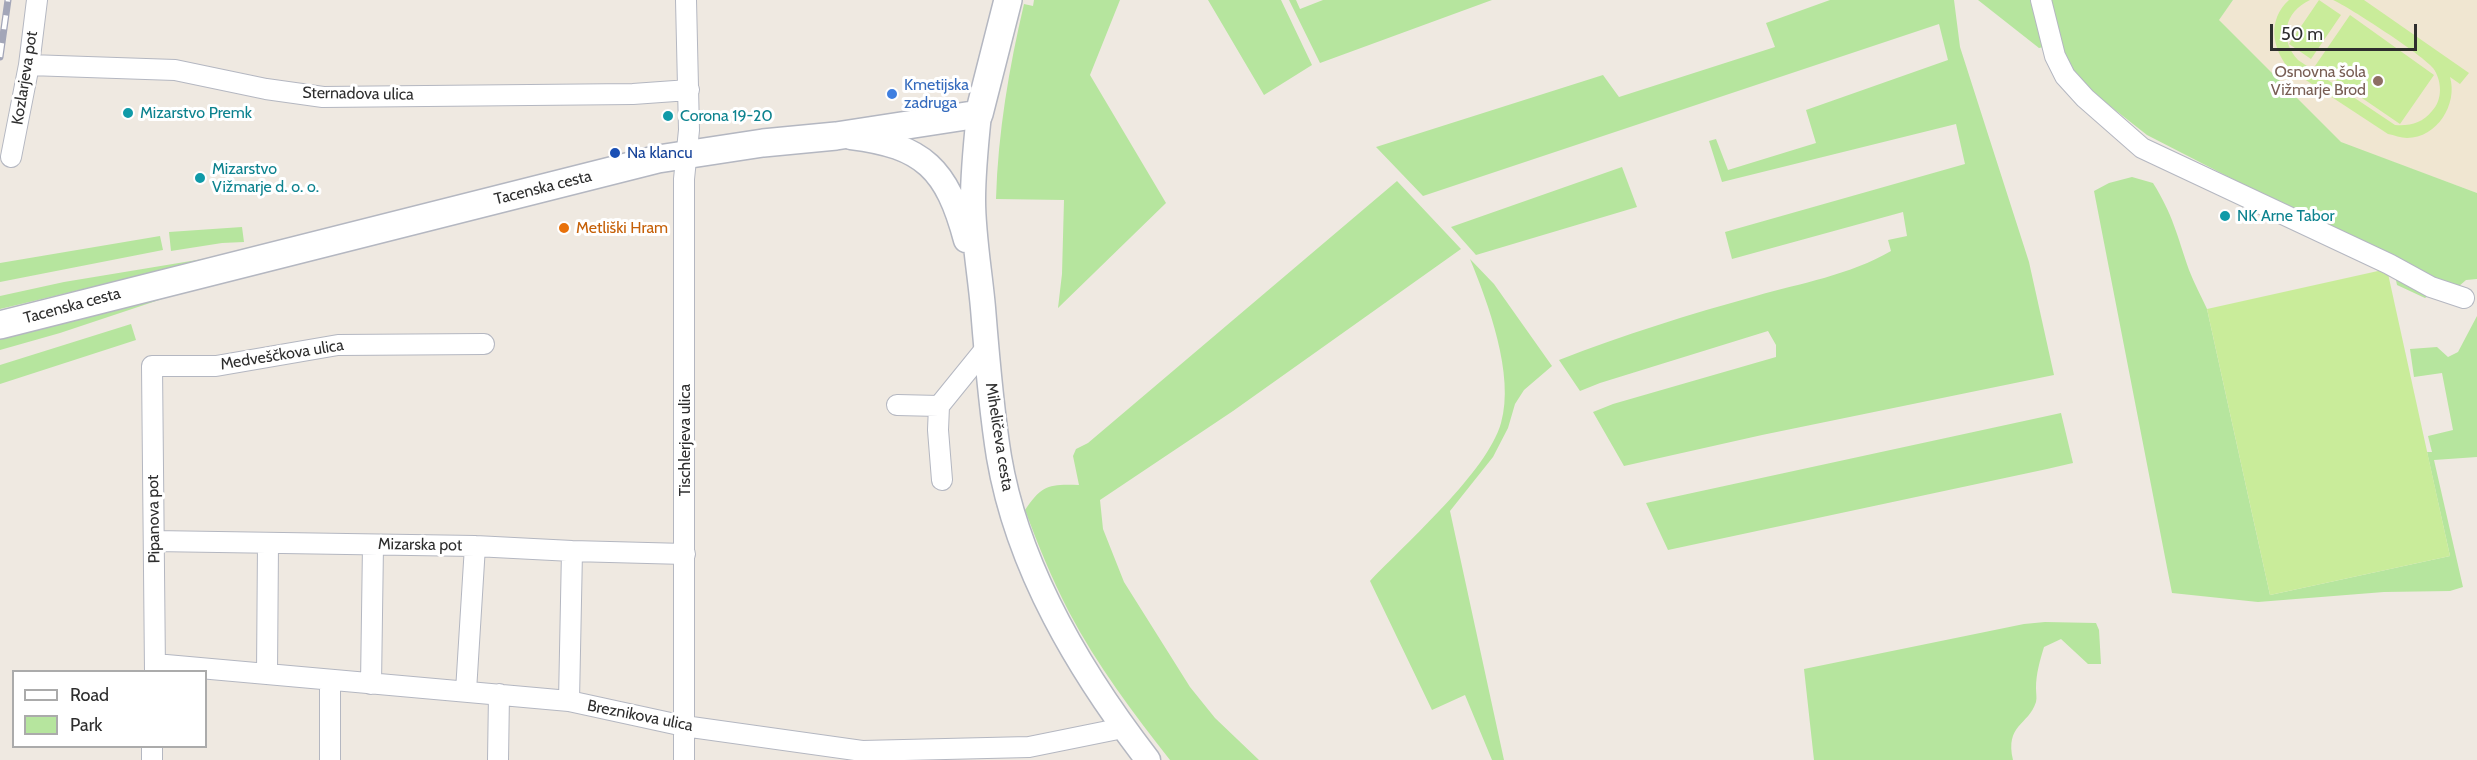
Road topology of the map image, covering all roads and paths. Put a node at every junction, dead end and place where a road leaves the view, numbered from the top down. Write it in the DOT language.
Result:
graph roads {
  1 [pos="37,0"];
  2 [pos="686,0"];
  3 [pos="1008,0"];
  4 [pos="2041,0"];
  5 [pos="30,65"];
  6 [pos="689,90"];
  7 [pos="979,114"];
  8 [pos="836,135"];
  9 [pos="686,154"];
  10 [pos="11,157"];
  11 [pos="2464,298"];
  12 [pos="982,304"];
  13 [pos="0,325"];
  14 [pos="484,344"];
  15 [pos="986,348"];
  16 [pos="152,366"];
  17 [pos="897,405"];
  18 [pos="939,406"];
  19 [pos="942,480"];
  20 [pos="154,541"];
  21 [pos="268,543"];
  22 [pos="373,544"];
  23 [pos="475,546"];
  24 [pos="572,551"];
  25 [pos="685,554"];
  26 [pos="155,668"];
  27 [pos="192,670"];
  28 [pos="207,671"];
  29 [pos="267,674"];
  30 [pos="330,680"];
  31 [pos="371,684"];
  32 [pos="466,691"];
  33 [pos="499,694"];
  34 [pos="569,701"];
  35 [pos="684,726"];
  36 [pos="1123,728"];
  37 [pos="1029,754"];
  38 [pos="862,755"];
  39 [pos="330,760"];
  40 [pos="498,760"];
  41 [pos="684,760"];
  42 [pos="1148,760"];
  1 -- 5 [label="street, Kozlarjeva pot"];
  2 -- 6 [label="street, Tischlerjeva ulica"];
  3 -- 7 [label="main road"];
  4 -- 11 [label="street"];
  5 -- 6 [label="street, Sternadova ulica"];
  5 -- 10 [label="street, Kozlarjeva pot"];
  6 -- 9 [label="street, Tischlerjeva ulica"];
  7 -- 8 [label="main road, Tacenska cesta"];
  7 -- 12 [label="street, Miheličeva cesta"];
  8 -- 9 [label="main road, Tacenska cesta"];
  8 -- 12 [label="street"];
  9 -- 13 [label="main road, Tacenska cesta"];
  9 -- 25 [label="street, Tischlerjeva ulica"];
  12 -- 15 [label="street, Miheličeva cesta"];
  14 -- 16 [label="street, Medveščkova ulica"];
  15 -- 18 [label="street"];
  15 -- 36 [label="street, Miheličeva cesta"];
  16 -- 20 [label="street, Pipanova pot"];
  17 -- 18 [label="street"];
  18 -- 19 [label="street"];
  20 -- 21 [label="street, Mizarska pot"];
  20 -- 26 [label="street, Pipanova pot"];
  21 -- 22 [label="street, Mizarska pot"];
  21 -- 29 [label="street"];
  22 -- 23 [label="street, Mizarska pot"];
  22 -- 31 [label="street"];
  23 -- 24 [label="street, Mizarska pot"];
  23 -- 32 [label="street"];
  24 -- 25 [label="street, Mizarska pot"];
  24 -- 34 [label="street"];
  25 -- 35 [label="street, Tischlerjeva ulica"];
  26 -- 27 [label="street, Breznikova ulica"];
  28 -- 29 [label="street, Breznikova ulica"];
  29 -- 30 [label="street, Breznikova ulica"];
  30 -- 31 [label="street, Breznikova ulica"];
  30 -- 39 [label="street"];
  31 -- 32 [label="street, Breznikova ulica"];
  32 -- 33 [label="street, Breznikova ulica"];
  33 -- 34 [label="street, Breznikova ulica"];
  33 -- 40 [label="street"];
  34 -- 35 [label="street, Breznikova ulica"];
  35 -- 38 [label="street, Breznikova ulica"];
  35 -- 41 [label="street, Tischlerjeva ulica"];
  36 -- 37 [label="street, Breznikova ulica"];
  36 -- 42 [label="street, Miheličeva cesta"];
  37 -- 38 [label="street, Breznikova ulica"];
}
